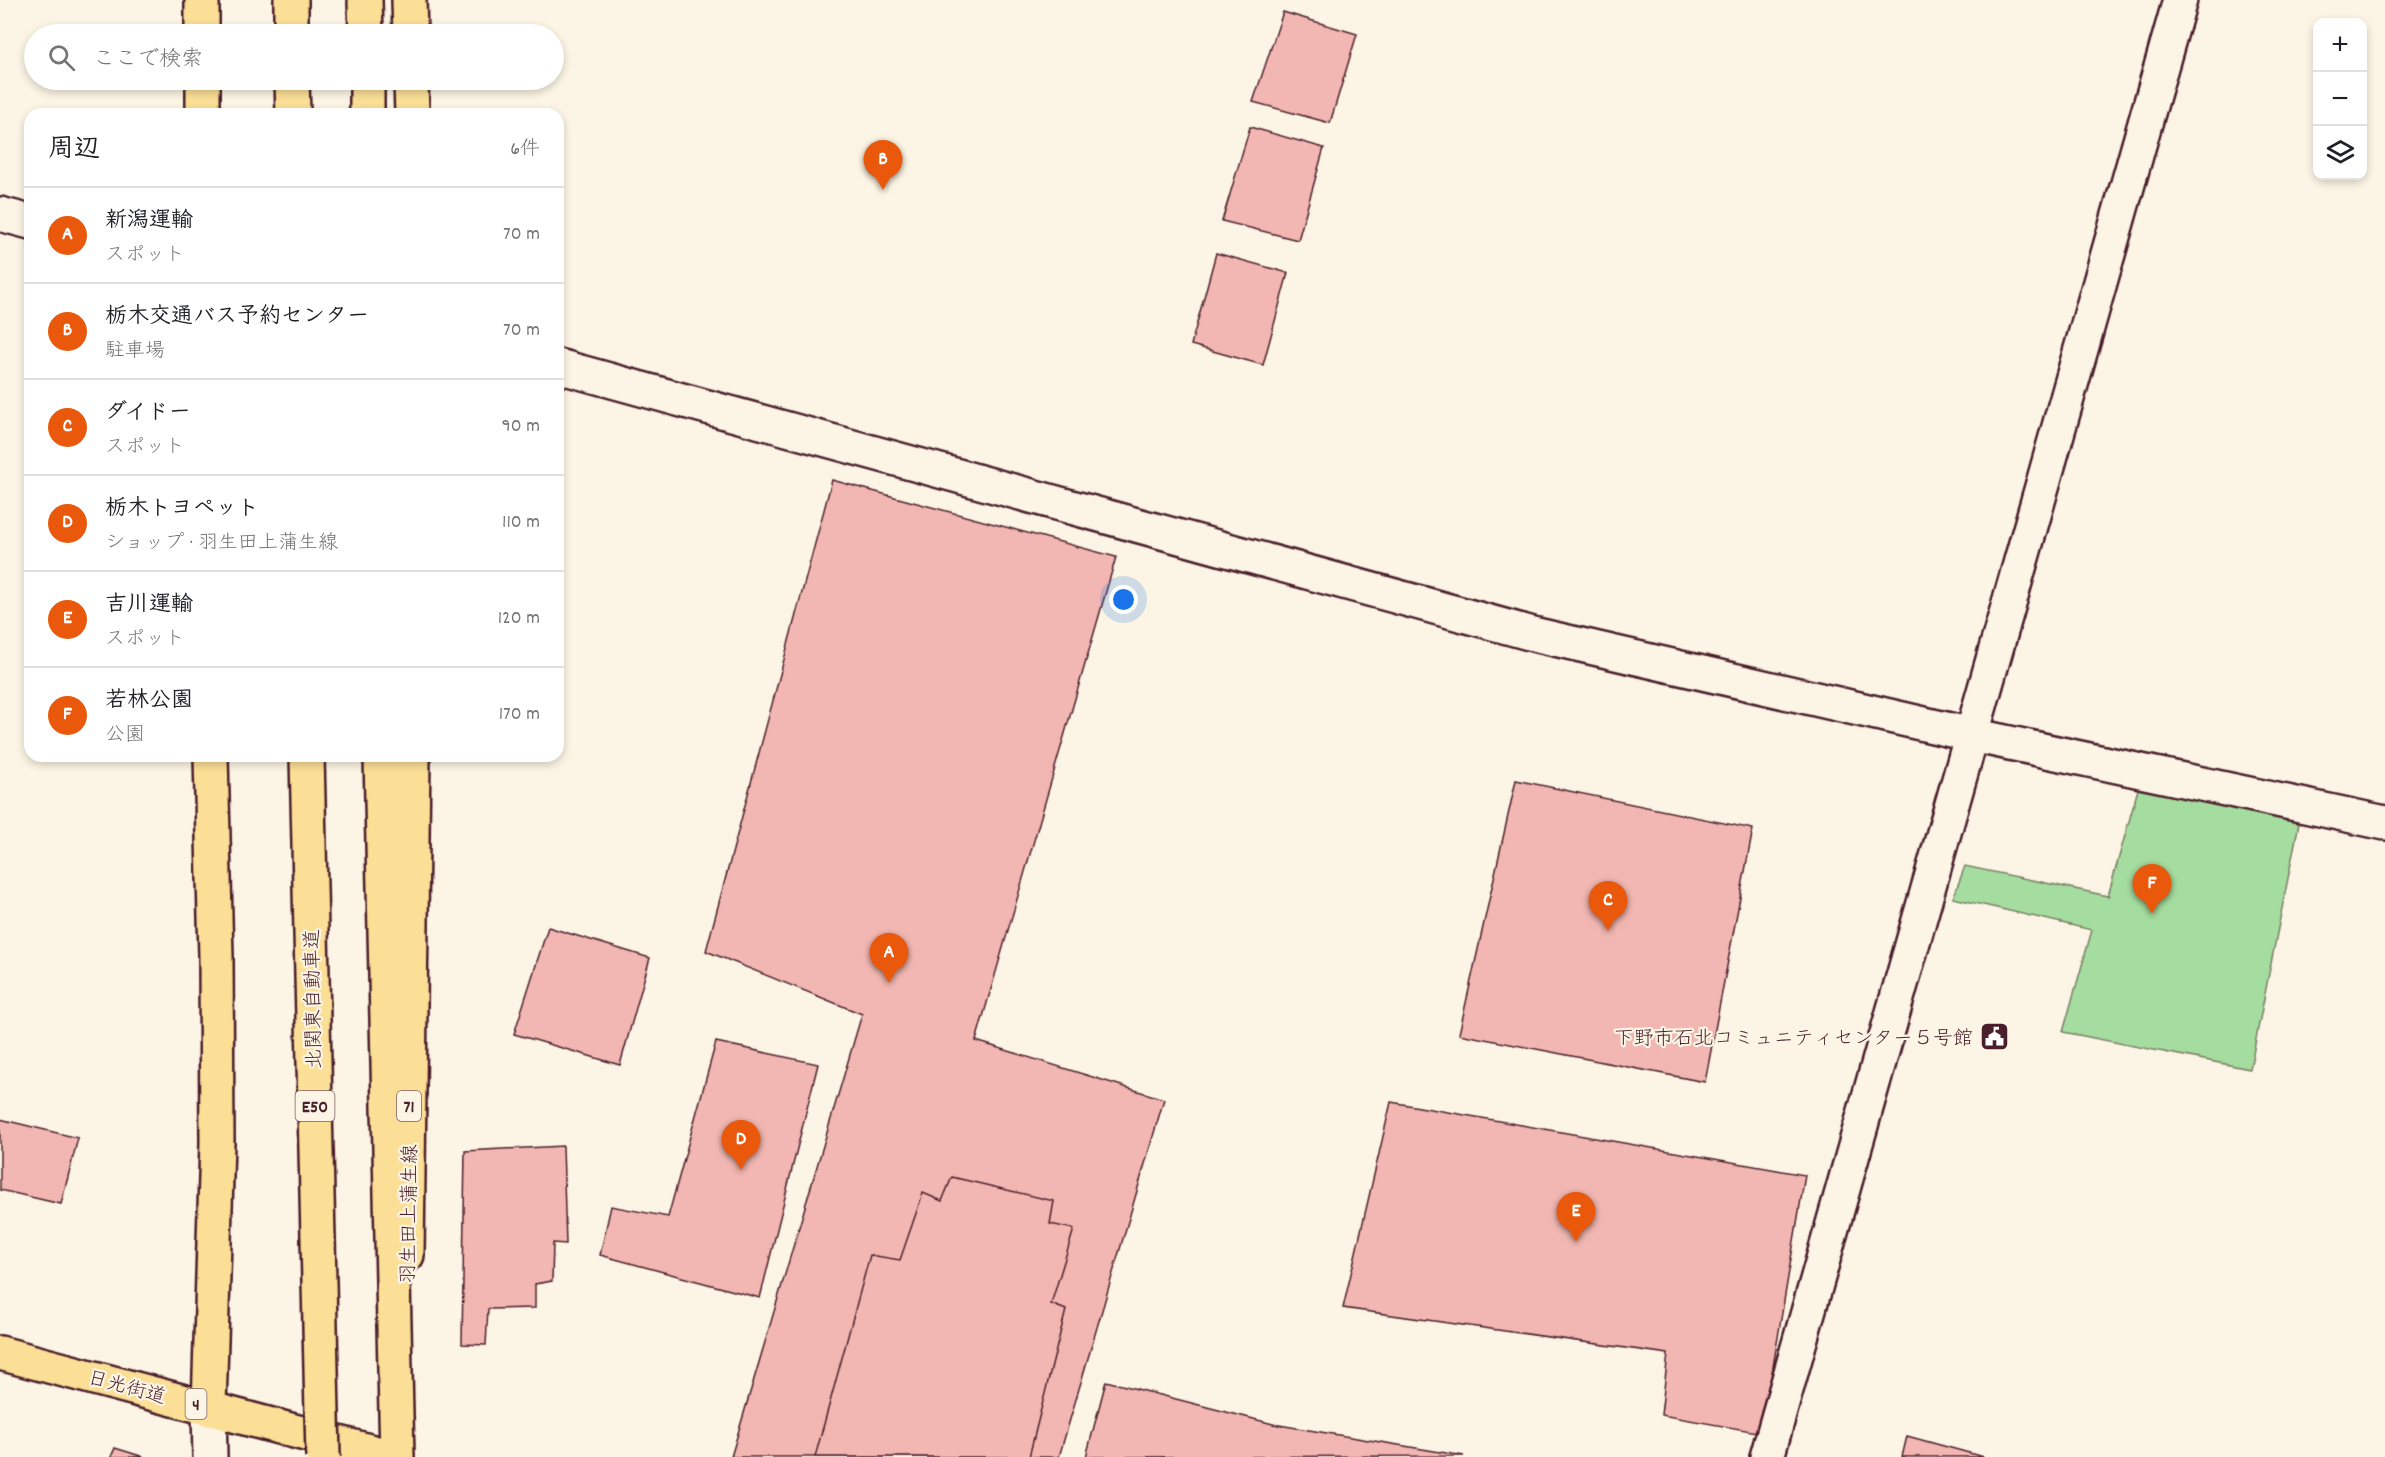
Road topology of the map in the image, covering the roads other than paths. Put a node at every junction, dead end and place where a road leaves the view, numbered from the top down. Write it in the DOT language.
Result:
graph roads {
  1 [pos="202,0"];
  2 [pos="291,0"];
  3 [pos="365,0"];
  4 [pos="409,0"];
  5 [pos="2180,0"];
  6 [pos="202,24"];
  7 [pos="291,24"];
  8 [pos="366,24"];
  9 [pos="410,24"];
  10 [pos="203,90"];
  11 [pos="292,90"];
  12 [pos="367,90"];
  13 [pos="411,90"];
  14 [pos="203,108"];
  15 [pos="293,108"];
  16 [pos="367,108"];
  17 [pos="412,108"];
  18 [pos="0,214"];
  19 [pos="24,220"];
  20 [pos="564,368"];
  21 [pos="1972,735"];
  22 [pos="211,762"];
  23 [pos="307,762"];
  24 [pos="381,762"];
  25 [pos="413,762"];
  26 [pos="2385,823"];
  27 [pos="0,1353"];
  28 [pos="209,1407"];
  29 [pos="210,1457"];
  30 [pos="323,1457"];
  31 [pos="392,1457"];
  32 [pos="397,1457"];
  33 [pos="405,1457"];
  34 [pos="1767,1457"];
  1 -- 6 [label="main road"];
  2 -- 7 [label="main road"];
  3 -- 8 [label="main road"];
  4 -- 9 [label="main road"];
  5 -- 21 [label="street"];
  10 -- 14 [label="main road"];
  11 -- 15 [label="main road"];
  12 -- 16 [label="main road"];
  13 -- 17 [label="main road"];
  18 -- 19 [label="street"];
  20 -- 21 [label="street"];
  21 -- 26 [label="street"];
  21 -- 34 [label="street"];
  22 -- 28 [label="main road"];
  23 -- 30 [label="main road, 北関東自動車道 / E50, bridge"];
  24 -- 32 [label="main road"];
  25 -- 33 [label="main road, 羽生田上蒲生線 / 71"];
  27 -- 28 [label="main road, 日光街道 / 4"];
  28 -- 29 [label="street"];
  28 -- 31 [label="main road, 日光街道 / 4"];
}
